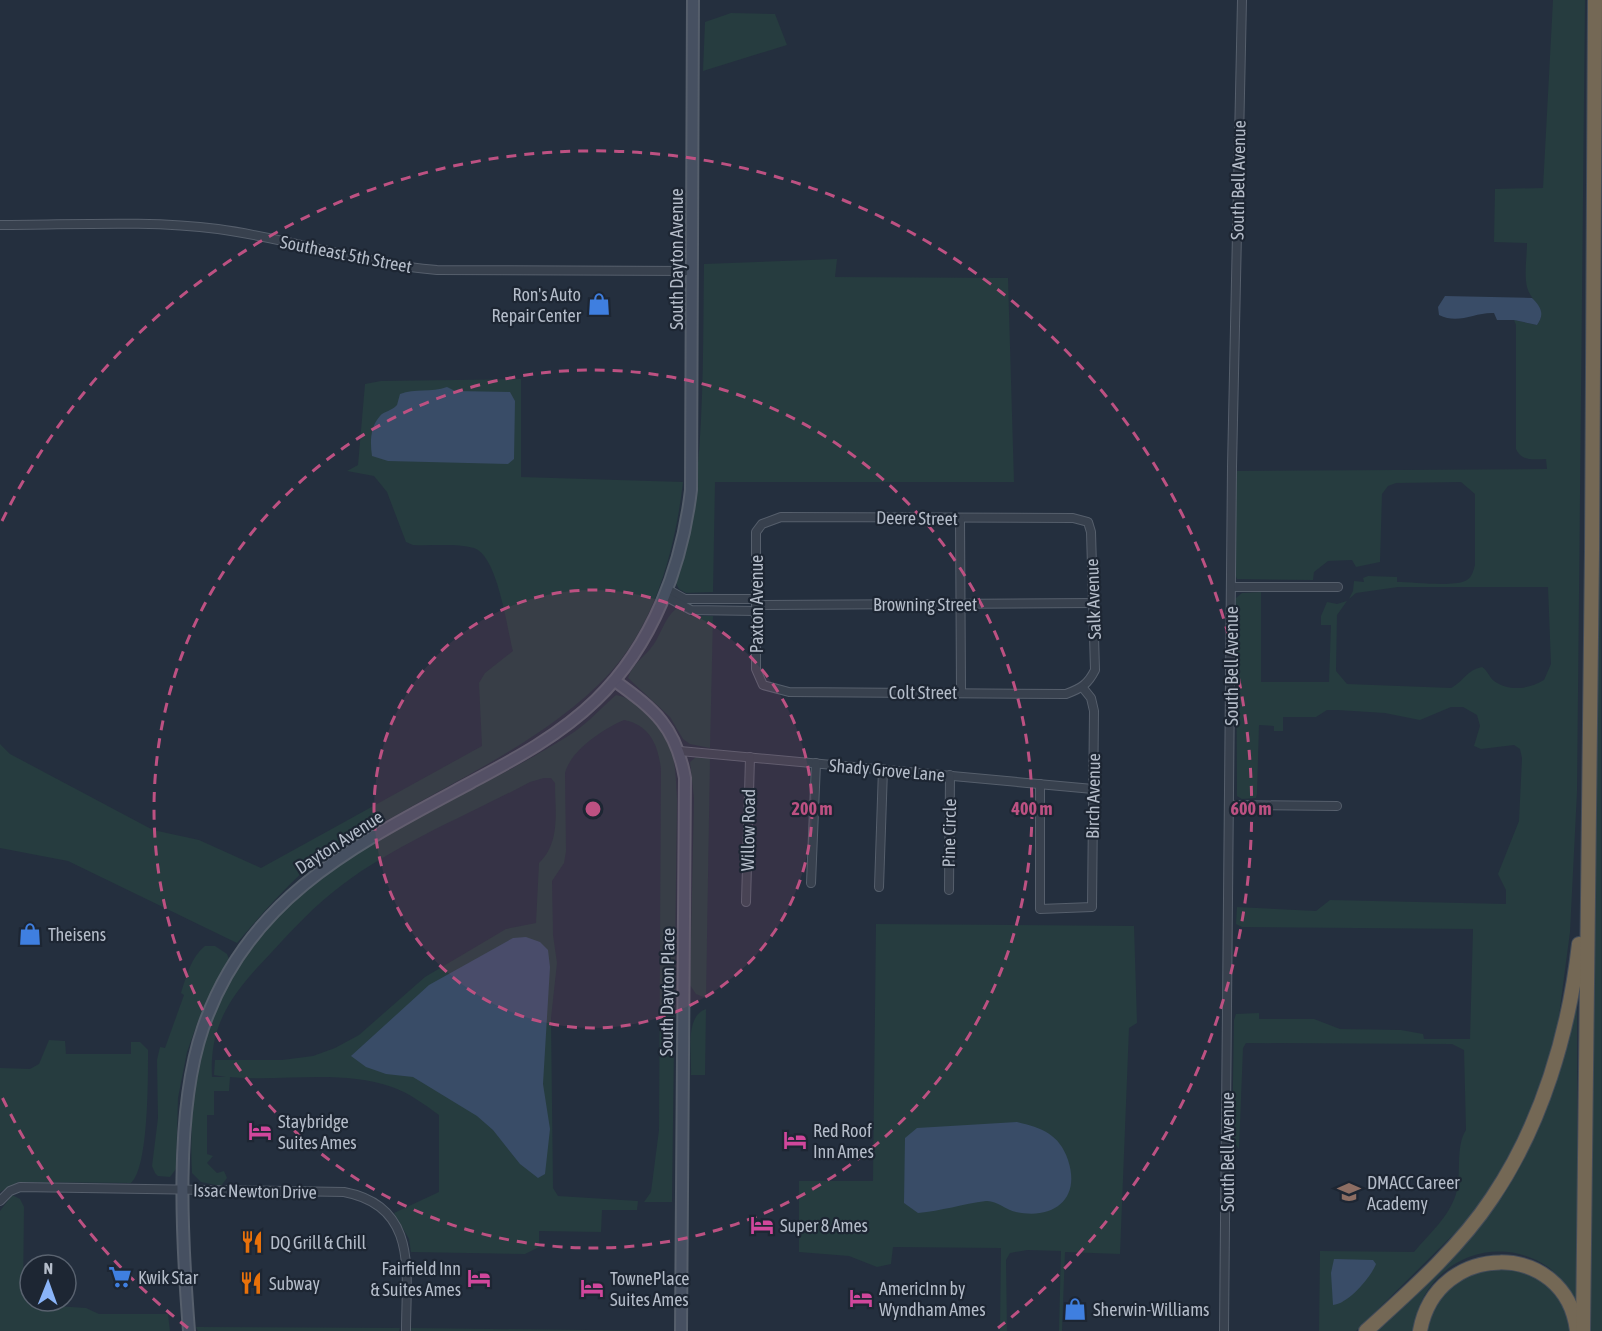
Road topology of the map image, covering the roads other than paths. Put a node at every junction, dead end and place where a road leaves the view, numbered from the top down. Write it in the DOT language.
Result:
graph roads {
  1 [pos="693,0"];
  2 [pos="1242,0"];
  3 [pos="1595,0"];
  4 [pos="0,225"];
  5 [pos="692,271"];
  6 [pos="687,518"];
  7 [pos="1073,518"];
  8 [pos="960,519"];
  9 [pos="762,524"];
  10 [pos="1338,586"];
  11 [pos="1231,587"];
  12 [pos="666,592"];
  13 [pos="961,603"];
  14 [pos="1094,603"];
  15 [pos="756,605"];
  16 [pos="615,681"];
  17 [pos="763,685"];
  18 [pos="1083,688"];
  19 [pos="961,691"];
  20 [pos="680,751"];
  21 [pos="750,757"];
  22 [pos="816,763"];
  23 [pos="883,770"];
  24 [pos="950,776"];
  25 [pos="1040,784"];
  26 [pos="1093,789"];
  27 [pos="1230,805"];
  28 [pos="1337,806"];
  29 [pos="1587,868"];
  30 [pos="811,883"];
  31 [pos="879,887"];
  32 [pos="949,890"];
  33 [pos="746,902"];
  34 [pos="184,1190"];
  35 [pos="0,1201"];
  36 [pos="189,1331"];
  37 [pos="406,1331"];
  38 [pos="681,1331"];
  39 [pos="1224,1331"];
  40 [pos="1366,1331"];
  41 [pos="1419,1331"];
  42 [pos="1577,1331"];
  43 [pos="1583,1331"];
  1 -- 5 [label="main road, South Dayton Avenue"];
  2 -- 11 [label="street, South Bell Avenue"];
  3 -- 29 [label="highway"];
  4 -- 5 [label="street, Southeast 5th Street"];
  5 -- 6 [label="main road, South Dayton Avenue"];
  6 -- 12 [label="main road, Dayton Avenue"];
  7 -- 8 [label="street, Deere Street"];
  7 -- 14 [label="street, Salk Avenue"];
  8 -- 9 [label="street, Deere Street"];
  8 -- 13 [label="street"];
  9 -- 15 [label="street, Paxton Avenue"];
  10 -- 11 [label="street"];
  11 -- 27 [label="street, South Bell Avenue"];
  12 -- 15 [label="street, Browning Street"];
  12 -- 15 [label="street, Browning Street"];
  12 -- 16 [label="main road, Dayton Avenue"];
  13 -- 14 [label="street, Browning Street"];
  13 -- 15 [label="street, Browning Street"];
  13 -- 19 [label="street"];
  14 -- 18 [label="street, Salk Avenue"];
  15 -- 17 [label="street, Paxton Avenue"];
  16 -- 20 [label="main road, South Dayton Place"];
  16 -- 34 [label="main road, Dayton Avenue"];
  17 -- 19 [label="street, Colt Street"];
  18 -- 19 [label="street, Colt Street"];
  18 -- 26 [label="street, Birch Avenue"];
  20 -- 21 [label="street, Shady Grove Lane"];
  20 -- 38 [label="main road, South Dayton Place"];
  21 -- 22 [label="street, Shady Grove Lane"];
  21 -- 33 [label="street, Willow Road"];
  22 -- 23 [label="street, Shady Grove Lane"];
  22 -- 30 [label="street"];
  23 -- 24 [label="street, Shady Grove Lane"];
  23 -- 31 [label="street"];
  24 -- 25 [label="street, Shady Grove Lane"];
  24 -- 32 [label="street, Pine Circle"];
  25 -- 26 [label="street, Shady Grove Lane"];
  25 -- 26 [label="street, Birch Avenue"];
  27 -- 28 [label="street"];
  27 -- 39 [label="street, South Bell Avenue"];
  29 -- 40 [label="highway"];
  29 -- 43 [label="highway"];
  34 -- 35 [label="street, Issac Newton Drive"];
  34 -- 36 [label="main road, Dayton Avenue"];
  34 -- 37 [label="street, Issac Newton Drive"];
  41 -- 42 [label="highway"];
}
